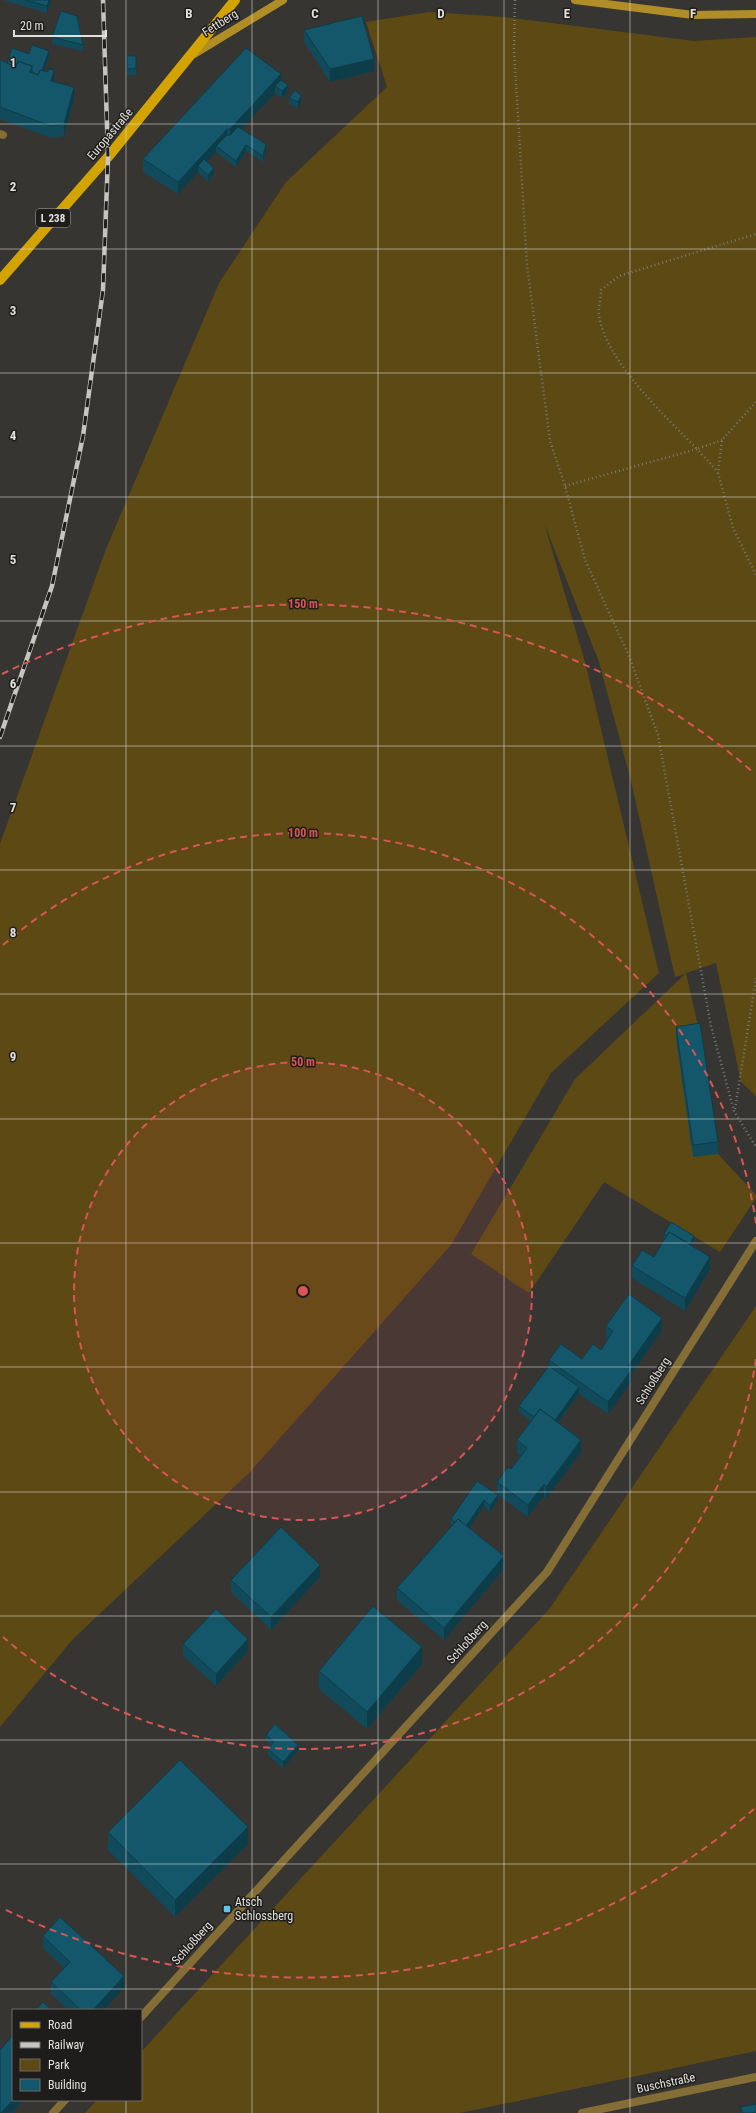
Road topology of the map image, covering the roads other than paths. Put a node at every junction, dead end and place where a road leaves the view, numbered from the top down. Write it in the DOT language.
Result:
graph roads {
  1 [pos="234,0"];
  2 [pos="283,0"];
  3 [pos="575,0"];
  4 [pos="756,14"];
  5 [pos="191,56"];
  6 [pos="0,280"];
  7 [pos="756,1242"];
  8 [pos="142,2016"];
  9 [pos="756,2077"];
  10 [pos="64,2101"];
  11 [pos="53,2113"];
  12 [pos="582,2113"];
  1 -- 5 [label="main road, Europastraße / L 238"];
  2 -- 5 [label="main road, Fettberg"];
  3 -- 4 [label="main road"];
  5 -- 6 [label="main road, Europastraße / L 238"];
  7 -- 8 [label="street, Schloßberg"];
  9 -- 12 [label="street, Buschstraße"];
  10 -- 11 [label="street"];
}
